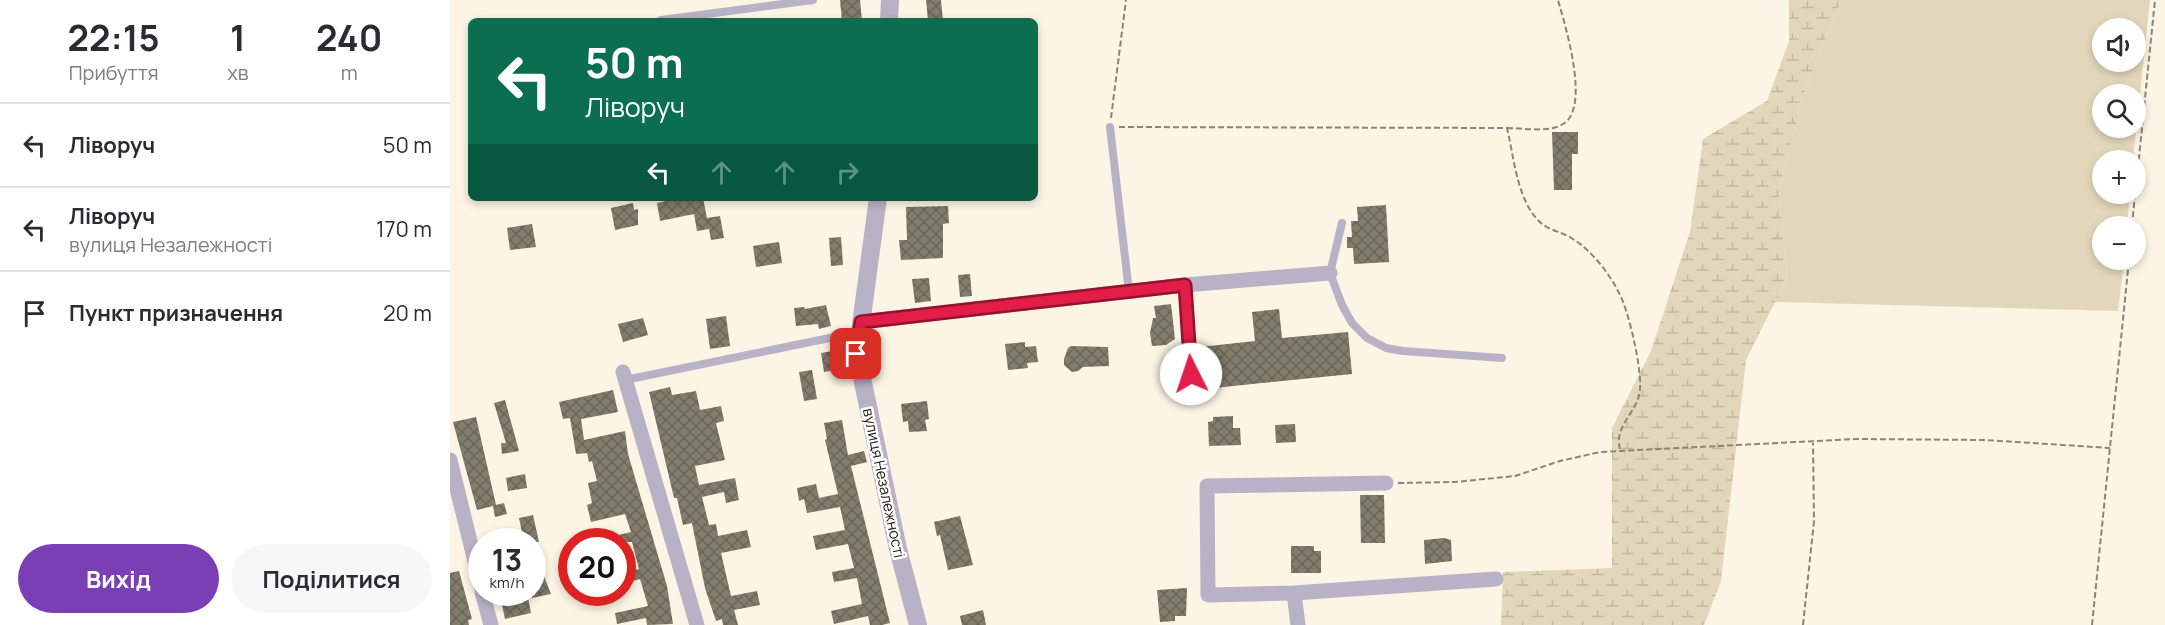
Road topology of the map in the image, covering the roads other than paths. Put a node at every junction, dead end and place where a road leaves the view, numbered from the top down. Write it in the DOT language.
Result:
graph roads {
  1 [pos="813,0"];
  2 [pos="890,0"];
  3 [pos="676,18"];
  4 [pos="889,18"];
  5 [pos="1110,127"];
  6 [pos="878,201"];
  7 [pos="1342,223"];
  8 [pos="1330,273"];
  9 [pos="1185,285"];
  10 [pos="1129,292"];
  11 [pos="861,327"];
  12 [pos="1502,358"];
  13 [pos="1191,374"];
  14 [pos="624,376"];
  15 [pos="450,460"];
  16 [pos="1386,483"];
  17 [pos="468,534"];
  18 [pos="1496,579"];
  19 [pos="1294,593"];
  20 [pos="486,606"];
  21 [pos="491,625"];
  22 [pos="697,625"];
  23 [pos="918,625"];
  24 [pos="1298,625"];
  1 -- 3 [label="lane"];
  2 -- 4 [label="street"];
  5 -- 10 [label="lane"];
  6 -- 11 [label="street, вулиця Незалежності"];
  7 -- 8 [label="lane"];
  8 -- 9 [label="street"];
  8 -- 12 [label="lane"];
  9 -- 10 [label="street"];
  9 -- 13 [label="lane"];
  10 -- 11 [label="street"];
  11 -- 14 [label="lane"];
  11 -- 23 [label="street, вулиця Незалежності"];
  14 -- 22 [label="street"];
  15 -- 17 [label="street"];
  16 -- 19 [label="street"];
  18 -- 19 [label="street"];
  19 -- 24 [label="street"];
  20 -- 21 [label="street"];
}
